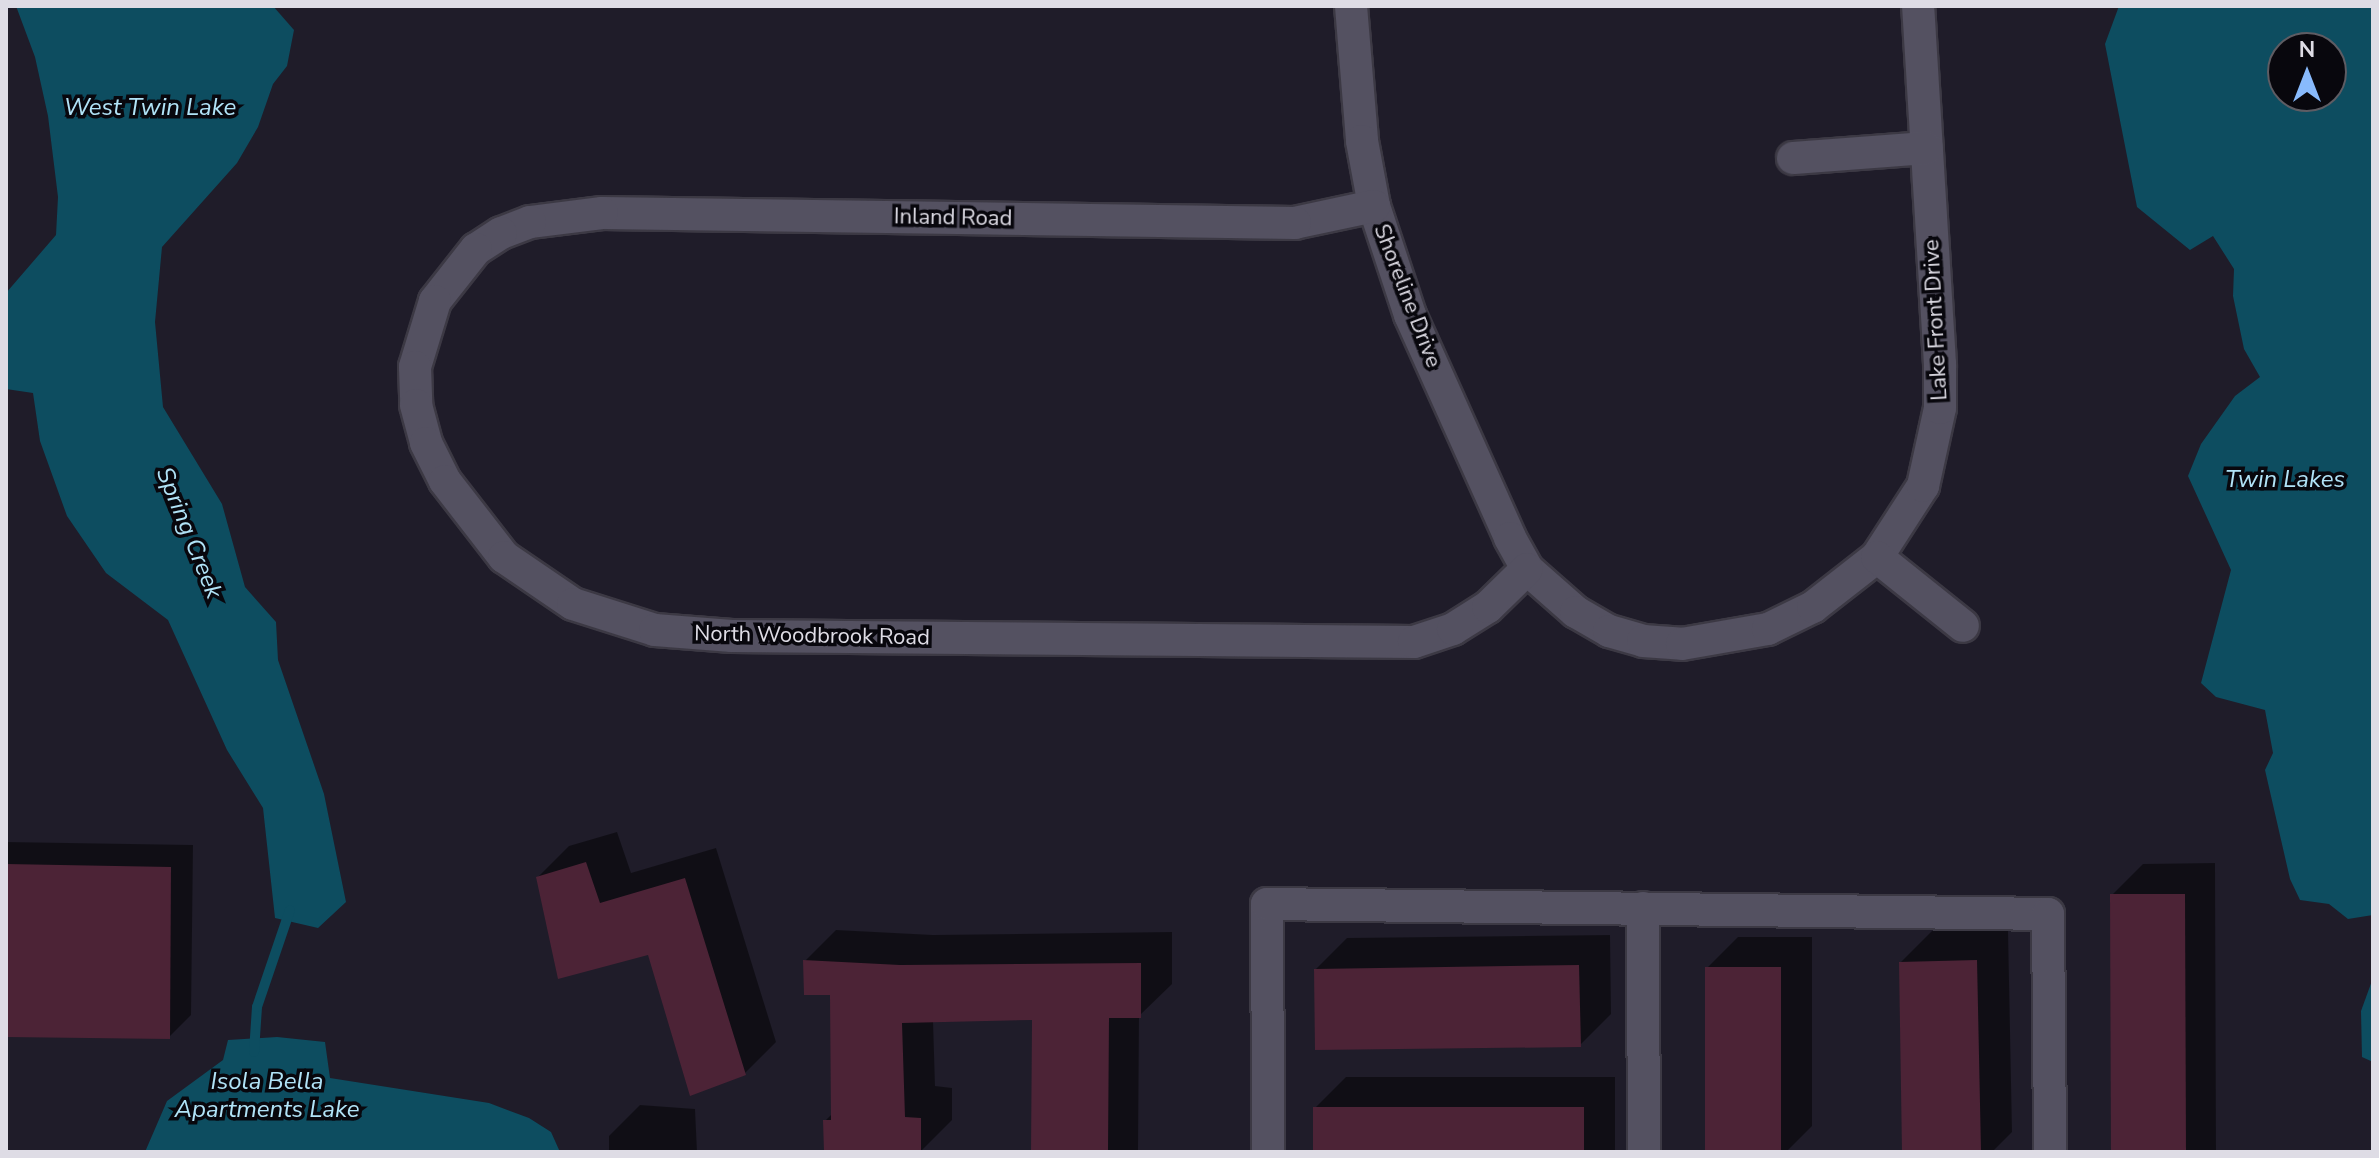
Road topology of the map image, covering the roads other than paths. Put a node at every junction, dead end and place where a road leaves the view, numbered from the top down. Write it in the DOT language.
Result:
graph roads {
  1 [pos="1351,6"];
  2 [pos="1918,6"];
  3 [pos="1927,148"];
  4 [pos="1793,158"];
  5 [pos="1374,206"];
  6 [pos="530,222"];
  7 [pos="1877,557"];
  8 [pos="1527,569"];
  9 [pos="1963,626"];
  10 [pos="1643,908"];
  11 [pos="1268,1152"];
  12 [pos="1644,1152"];
  13 [pos="2050,1152"];
  1 -- 5 [label="street, Shoreline Drive"];
  2 -- 3 [label="street, Lake Front Drive"];
  3 -- 4 [label="street"];
  3 -- 7 [label="street, Lake Front Drive"];
  5 -- 6 [label="street, Inland Road"];
  5 -- 8 [label="street, Shoreline Drive"];
  6 -- 8 [label="street, North Woodbrook Road"];
  7 -- 8 [label="street, Lake Front Drive"];
  7 -- 9 [label="street"];
  10 -- 11 [label="street"];
  10 -- 12 [label="street"];
  10 -- 13 [label="street"];
}
